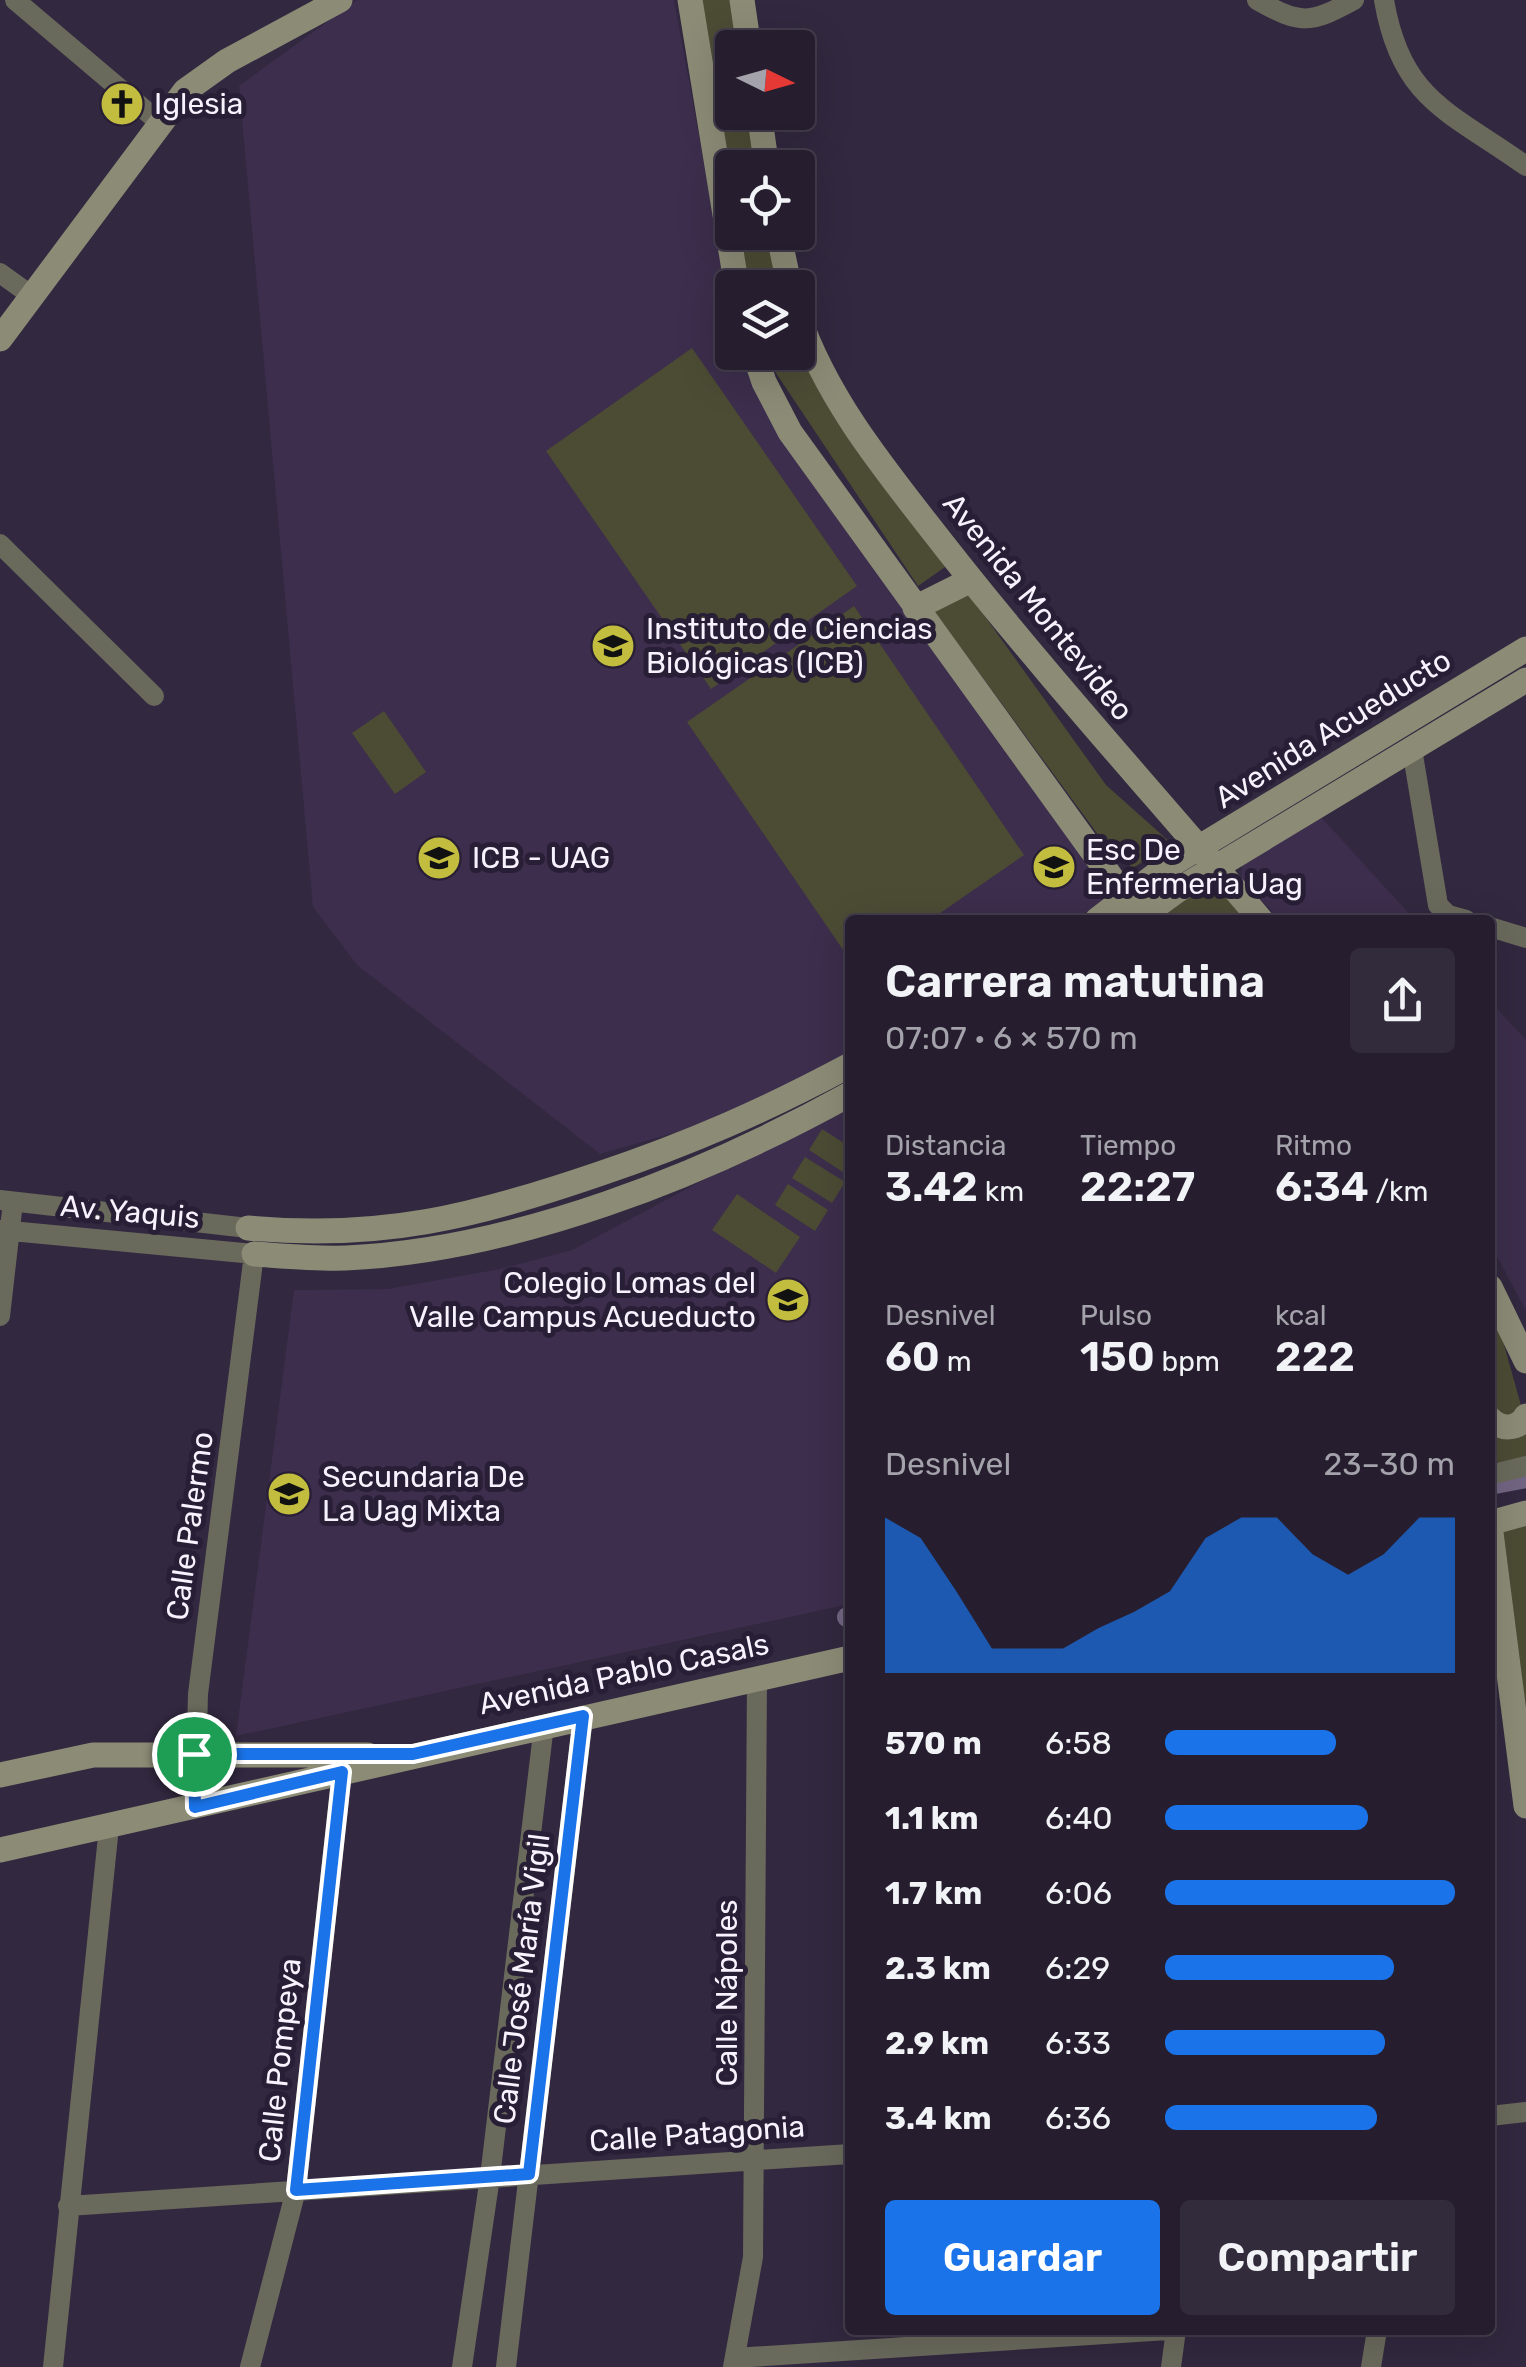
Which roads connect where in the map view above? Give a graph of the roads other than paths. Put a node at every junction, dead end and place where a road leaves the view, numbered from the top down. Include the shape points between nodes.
1 (15, 0) edge
2 (340, 0) edge
3 (690, 0) edge
4 (742, 0) edge
5 (1257, 0) edge
6 (1354, 0) edge
7 (1384, 0) edge
8 (304, 8) edge
9 (746, 30) edge
10 (715, 83) edge
11 (704, 85) junction
12 (159, 122) junction
13 (1526, 166) edge
14 (734, 270) edge
15 (0, 273) edge
16 (32, 296) junction
17 (0, 340) edge
18 (815, 364) edge
19 (760, 370) edge
20 (0, 544) edge
21 (970, 580) junction
22 (915, 608) junction
23 (1526, 648) edge
24 (1526, 680) edge
25 (154, 696) dead end
26 (1412, 749) junction
27 (1356, 769) junction
28 (1208, 858) junction
29 (1136, 914) edge
30 (1257, 915) edge
31 (1448, 915) edge
32 (1495, 929) edge
33 (1526, 938) edge
34 (845, 1068) edge
35 (845, 1096) edge
36 (723, 1144) junction
37 (7, 1201) edge
38 (248, 1228) joint
39 (5, 1231) edge
40 (254, 1254) junction
41 (1495, 1296) edge
42 (0, 1316) edge
43 (1526, 1361) edge
44 (1526, 1416) edge
45 (1495, 1421) edge
46 (1526, 1466) edge
47 (1495, 1473) edge
48 (1526, 1514) edge
49 (1495, 1523) edge
50 (1495, 1563) edge
51 (845, 1659) edge
52 (757, 1678) junction
53 (583, 1716) junction
54 (544, 1725) junction
55 (194, 1754) junction
56 (342, 1764) junction
57 (0, 1775) edge
58 (1526, 1806) edge
59 (195, 1807) junction
60 (110, 1827) junction
61 (0, 1850) edge
62 (1526, 2112) edge
63 (1495, 2115) edge
64 (845, 2154) edge
65 (756, 2160) junction
66 (529, 2174) junction
67 (490, 2177) junction
68 (296, 2190) junction
69 (68, 2206) junction
70 (1126, 2335) edge
71 (1175, 2335) edge
72 (1376, 2335) edge
73 (948, 2356) edge
74 (734, 2363) edge
75 (53, 2367) edge
76 (250, 2367) edge
77 (462, 2367) edge
78 (506, 2367) edge
79 (1171, 2367) edge
80 (1372, 2367) edge

1 - 12 street
2 - 8 street
3 - 11 street
4 - 9 street
5 - 6 street via 1306,20
7 - 13 street via 1400,57 1426,98
8 - 12 street via 202,76
10 - 11 street
11 - 14 street
12 - 16 street
15 - 16 street
16 - 17 street
18 - 21 street, Avenida Montevideo via 878,461
19 - 22 street via 790,432
20 - 25 street
21 - 22 street
21 - 28 street, Avenida Montevideo
22 - 29 street
23 - 27 street, Avenida Acueducto
24 - 26 street, Avenida Acueducto
26 - 27 street, Avenida Acueducto
26 - 31 street via 1438,905
27 - 28 street, Avenida Acueducto
28 - 29 street, Avenida Acueducto
28 - 30 street, Avenida Montevideo
32 - 33 street
34 - 36 street
35 - 36 street
36 - 38 street via 469,1216 352,1232
36 - 40 street via 586,1208 478,1240 344,1258
37 - 38 street, Av. Yaquis
37 - 39 street
39 - 40 street, Av. Yaquis
39 - 42 street
40 - 55 street, Calle Palermo
41 - 43 street
44 - 45 street via 1512,1427
46 - 47 street
48 - 49 street
50 - 58 street
51 - 52 street, Avenida Pablo Casals
52 - 53 street, Avenida Pablo Casals
52 - 65 street, Calle Nápoles
53 - 54 street, Avenida Pablo Casals
53 - 66 street, Calle José María Vigil
54 - 56 street, Avenida Pablo Casals
54 - 67 street, Calle José María Vigil
55 - 56 street, Avenida Pablo Casals
55 - 57 street, Avenida Pablo Casals via 92,1755
55 - 59 street, Calle Palermo
56 - 59 street, Avenida Pablo Casals
56 - 68 street, Calle Pompeya
59 - 60 street, Avenida Pablo Casals
60 - 61 street, Avenida Pablo Casals
60 - 69 street
62 - 63 street
64 - 65 street, Calle Patagonia
65 - 66 street, Calle Patagonia
65 - 74 street, Calle Nápoles via 754,2258
66 - 67 street, Calle Patagonia
66 - 78 street, Calle José María Vigil
67 - 68 street, Calle Patagonia
67 - 77 street, Calle José María Vigil
68 - 69 street, Calle Patagonia
68 - 76 street, Calle Pompeya
69 - 75 street
70 - 73 street
71 - 79 street
72 - 80 street
73 - 74 street

